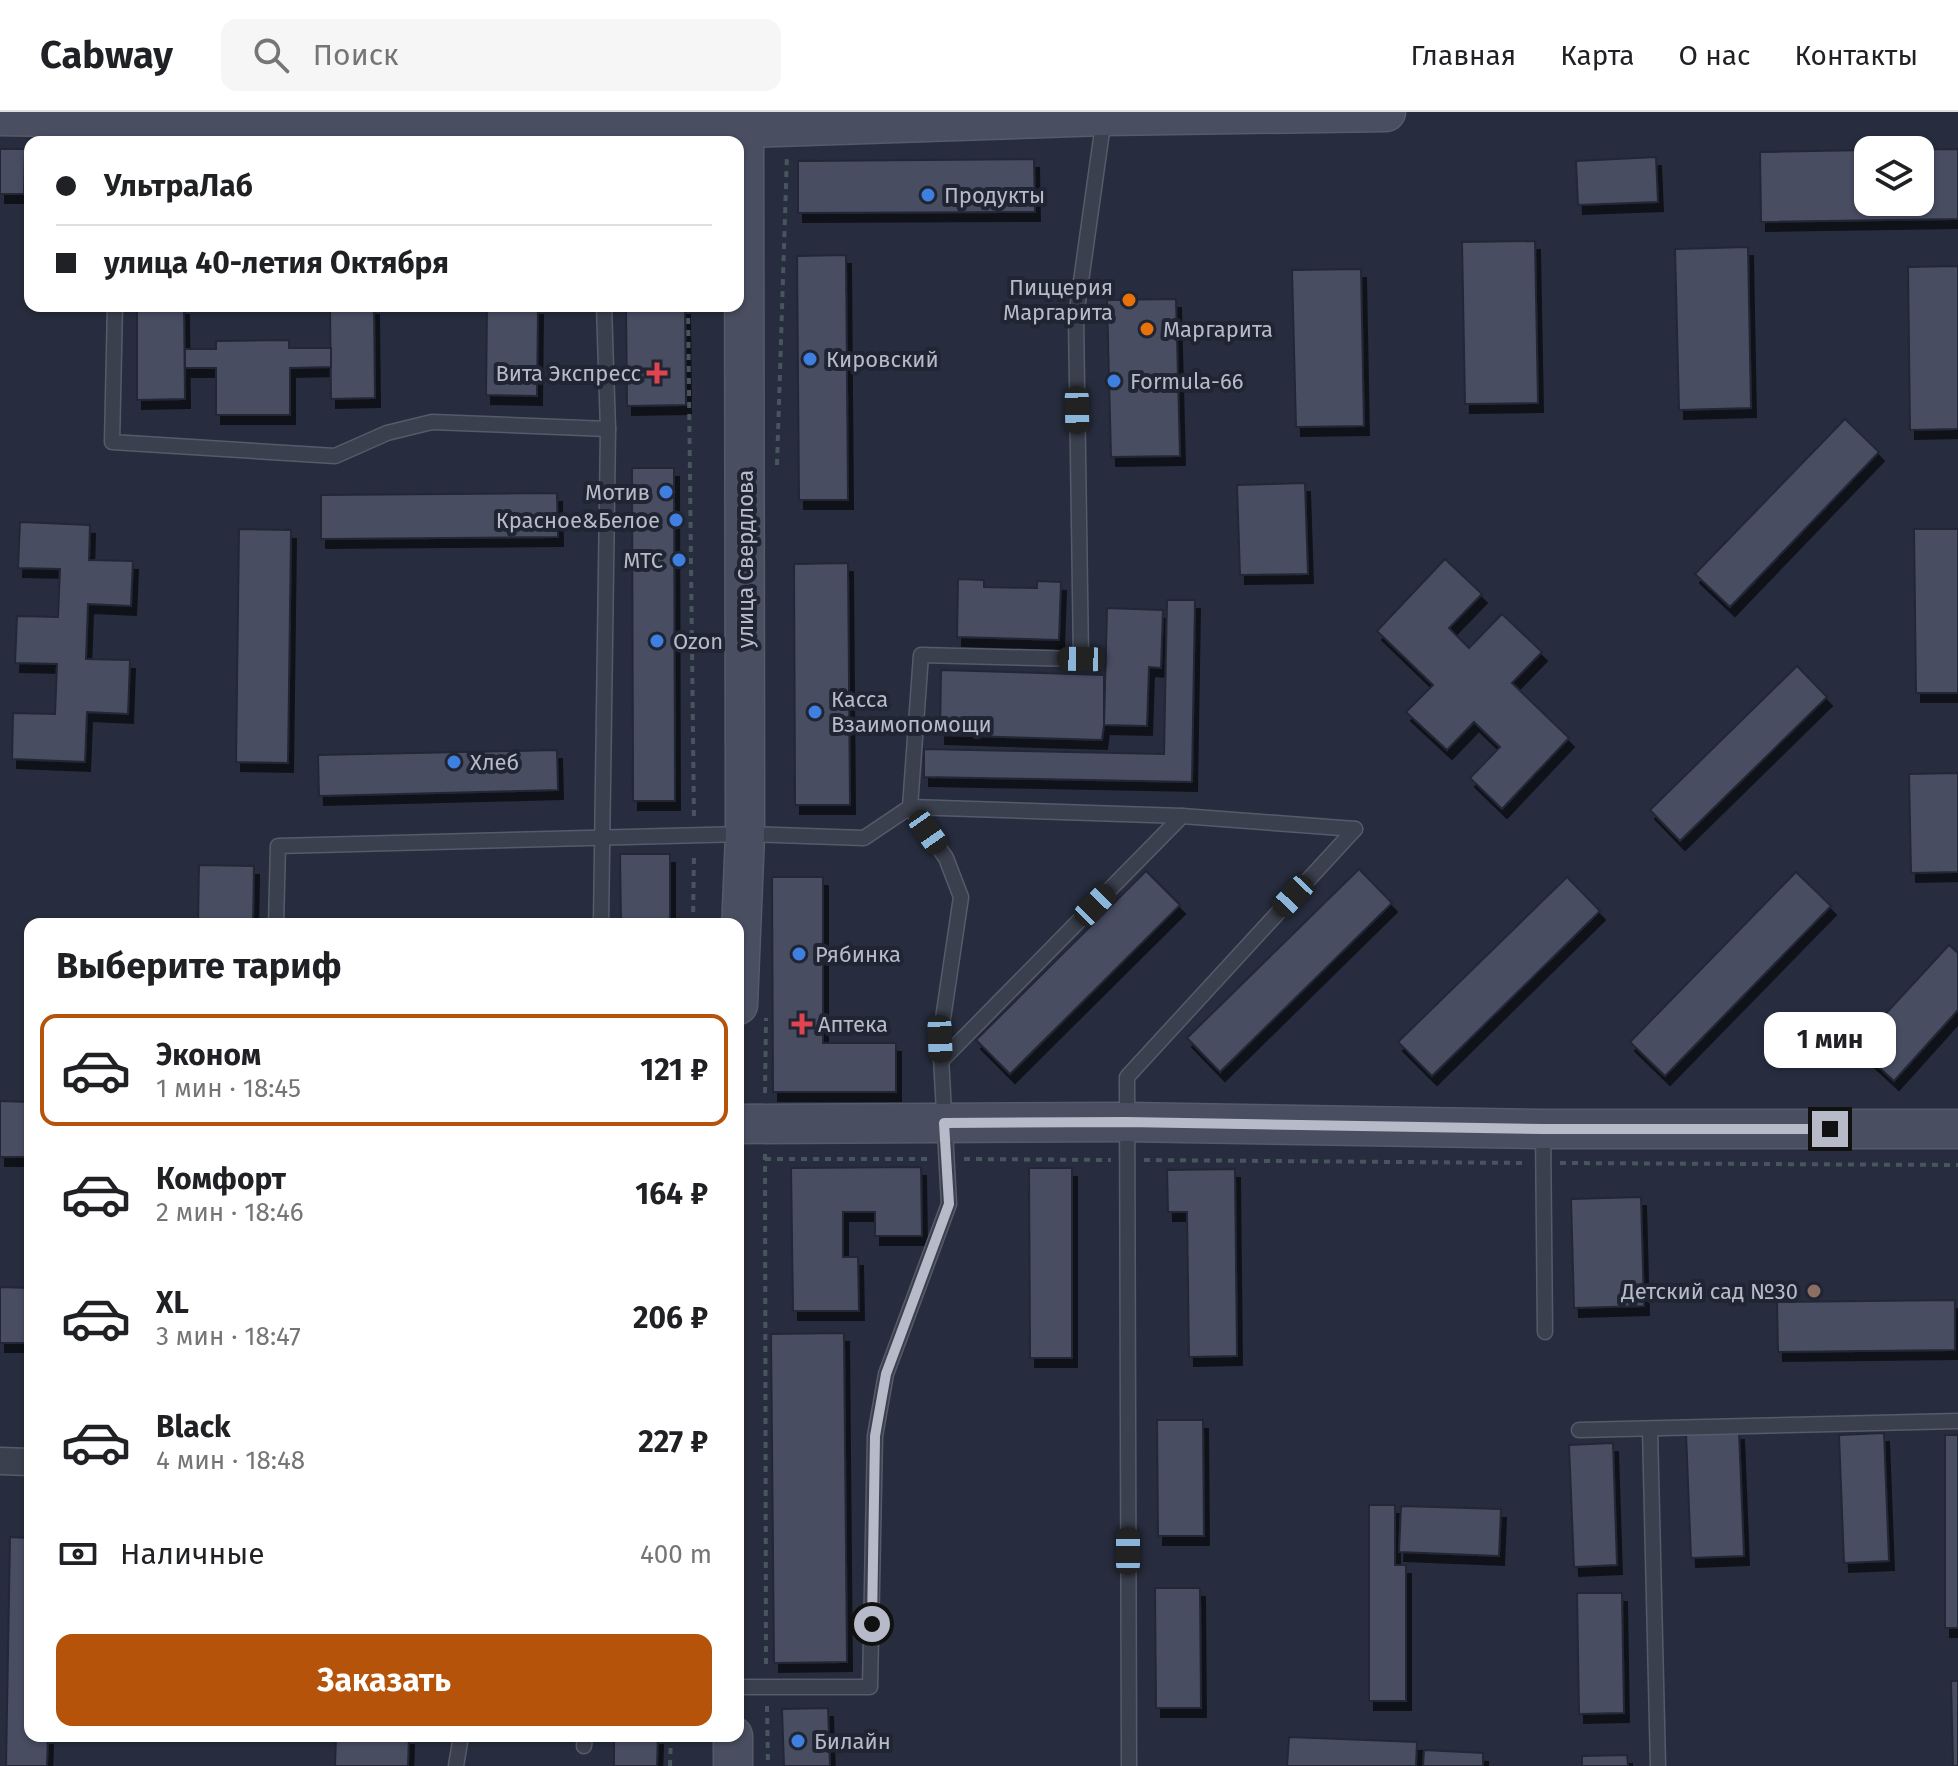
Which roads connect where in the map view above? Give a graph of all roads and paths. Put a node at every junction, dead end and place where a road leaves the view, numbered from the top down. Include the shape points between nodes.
1 (1386, 112) edge
2 (1168, 114) edge
3 (0, 116) edge
4 (1104, 116) junction
5 (744, 120) edge
6 (600, 134) edge
7 (115, 312) edge
8 (604, 312) edge
9 (688, 312) edge
10 (608, 429) junction
11 (910, 807) junction
12 (1182, 816) junction
13 (745, 834) junction
14 (694, 835) junction
15 (603, 838) junction
16 (276, 918) edge
17 (601, 918) edge
18 (693, 918) edge
19 (742, 918) edge
20 (941, 1061) junction
21 (1126, 1122) junction
22 (744, 1124) edge
23 (1958, 1129) edge
24 (945, 1141) junction
25 (1543, 1146) junction
26 (765, 1159) dead end
27 (1119, 1160) dead end
28 (1135, 1160) dead end
29 (1958, 1165) edge
30 (1545, 1332) dead end
31 (1958, 1421) edge
32 (1650, 1429) junction
33 (1579, 1430) dead end
34 (0, 1461) edge
35 (24, 1462) edge
36 (744, 1687) edge
37 (460, 1742) edge
38 (671, 1742) edge
39 (733, 1742) edge
40 (456, 1766) edge
41 (670, 1766) edge
42 (733, 1766) edge
43 (1129, 1766) edge
44 (1658, 1766) edge

1 - 2 street
2 - 4 street
3 - 6 street via 119,124
4 - 5 street
4 - 11 lane via 1076,317 1081,659 921,655
5 - 6 street
5 - 13 street, улица Свердлова
7 - 10 lane via 112,442 335,456 387,433 432,422
8 - 10 lane
9 - 14 path
10 - 15 lane
11 - 12 lane
11 - 13 lane via 864,838
11 - 20 lane via 946,858 961,897
12 - 20 lane
12 - 21 lane via 1355,829 1127,1077
13 - 14 lane
13 - 19 street, улица Свердлова
14 - 15 lane
14 - 18 path
15 - 16 lane via 278,846
15 - 17 lane
20 - 24 lane
21 - 24 street
21 - 25 street
21 - 43 lane
22 - 24 street
23 - 25 street
24 - 26 path
24 - 27 path
24 - 36 lane via 949,1204 886,1374 875,1436 870,1687
25 - 28 path
25 - 29 path
25 - 30 lane
31 - 32 lane
32 - 33 lane
32 - 44 lane
34 - 35 street
37 - 40 lane
38 - 41 path
39 - 42 street

